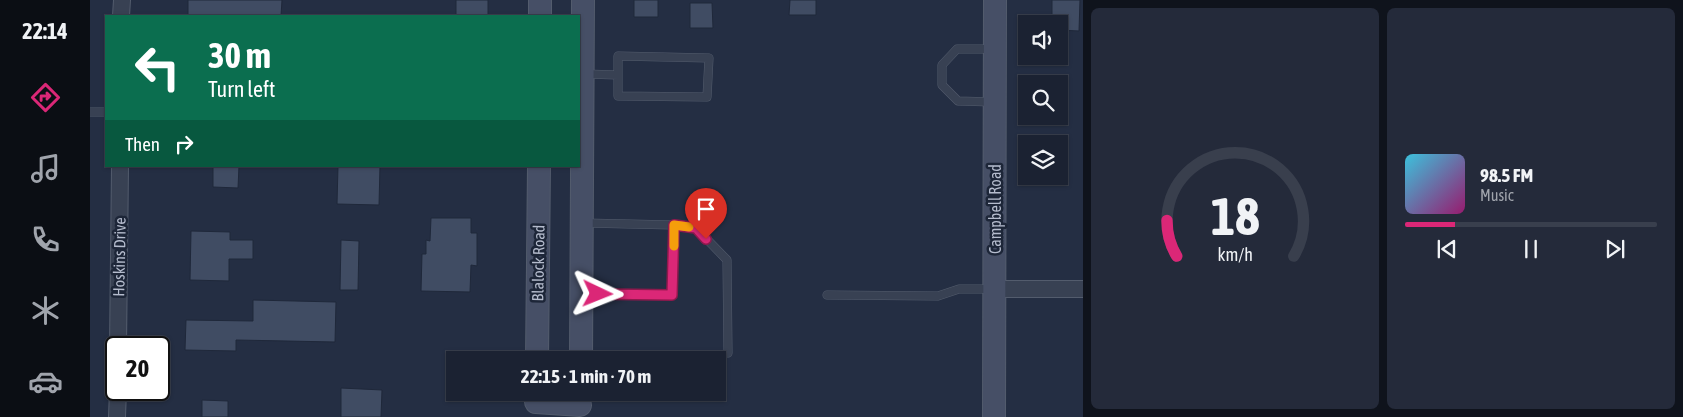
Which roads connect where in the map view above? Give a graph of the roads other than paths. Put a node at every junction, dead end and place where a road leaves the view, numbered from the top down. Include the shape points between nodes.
1 (122, 0) edge
2 (540, 0) edge
3 (583, 0) edge
4 (995, 0) edge
5 (121, 15) edge
6 (540, 15) edge
7 (994, 49) junction
8 (618, 75) junction
9 (581, 78) edge
10 (995, 102) junction
11 (90, 112) edge
12 (105, 112) edge
13 (120, 167) edge
14 (539, 167) edge
15 (582, 223) junction
16 (674, 225) junction
17 (996, 289) junction
18 (1083, 289) edge
19 (581, 294) junction
20 (827, 296) dead end
21 (118, 336) edge
22 (536, 351) edge
23 (581, 351) edge
24 (728, 353) dead end
25 (118, 401) edge
26 (536, 404) edge
27 (580, 405) edge
28 (117, 417) edge
29 (994, 417) edge

1 - 5 street
2 - 6 main road
3 - 9 main road
4 - 7 main road, Campbell Road
7 - 10 main road, Campbell Road
7 - 10 lane via 956,49 942,65 942,85 958,101
8 - 8 lane via 618,96 707,97 709,58 618,56
8 - 9 lane
9 - 15 main road
10 - 17 main road, Campbell Road
11 - 12 lane
13 - 21 street, Hoskins Drive
14 - 22 main road, Blalock Road
15 - 16 lane
15 - 19 main road
16 - 19 lane via 672,295
16 - 24 lane via 696,228 727,260
17 - 18 street
17 - 20 lane via 959,289 938,296
17 - 29 main road, Campbell Road
19 - 23 main road
25 - 28 street
26 - 27 main road

